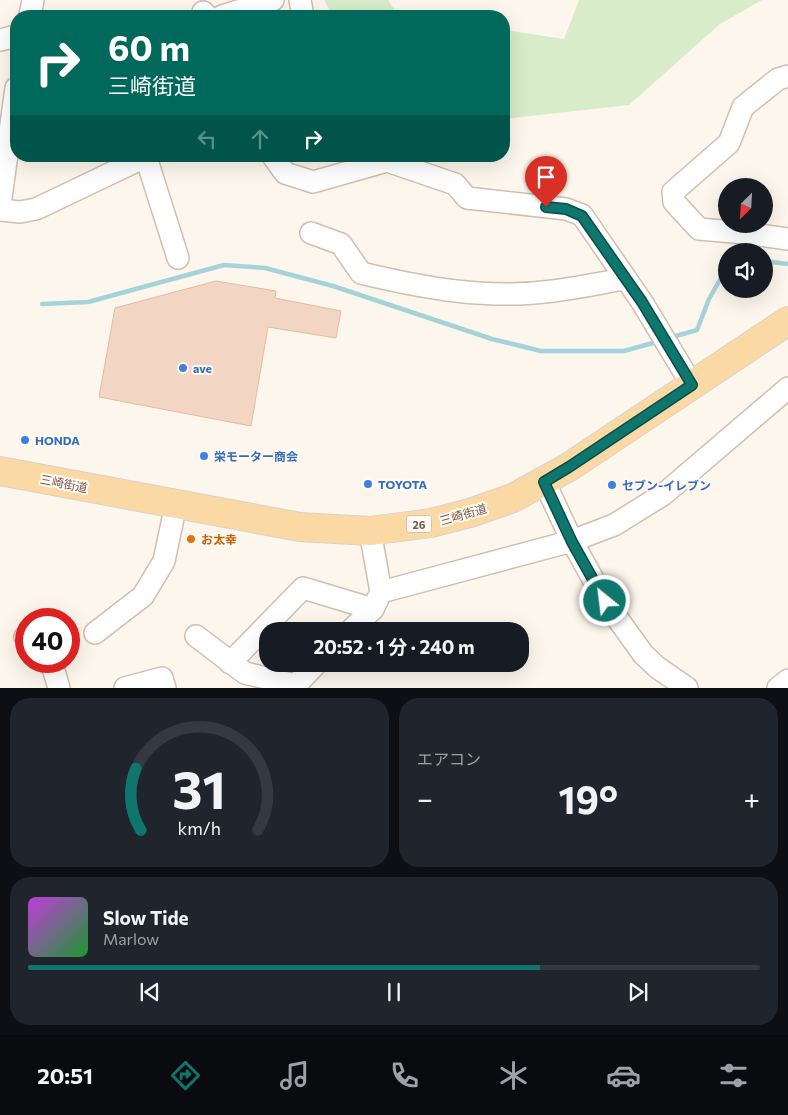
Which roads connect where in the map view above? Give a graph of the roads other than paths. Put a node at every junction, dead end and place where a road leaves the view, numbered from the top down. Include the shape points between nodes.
1 (273, 0) edge
2 (232, 10) edge
3 (788, 76) edge
4 (8, 130) edge
5 (137, 162) edge
6 (149, 162) edge
7 (278, 162) edge
8 (383, 162) edge
9 (390, 162) edge
10 (0, 205) edge
11 (0, 210) edge
12 (311, 233) dead end
13 (788, 239) edge
14 (178, 258) dead end
15 (624, 279) junction
16 (788, 322) edge
17 (692, 385) junction
18 (788, 388) edge
19 (0, 472) edge
20 (544, 482) junction
21 (176, 504) junction
22 (370, 531) junction
23 (572, 542) junction
24 (377, 601) junction
25 (358, 622) edge
26 (95, 634) dead end
27 (196, 636) dead end
28 (230, 662) junction
29 (308, 672) edge
30 (55, 673) edge
31 (788, 680) edge
32 (294, 686) edge
33 (59, 688) edge
34 (125, 688) edge
35 (165, 688) edge
36 (687, 688) edge
37 (778, 688) edge

1 - 2 street
3 - 13 street via 778,79 743,107 729,143 673,192 674,202 699,230
4 - 10 street
5 - 11 street via 36,210
6 - 14 street
7 - 8 street via 285,173 313,182
9 - 15 street via 455,184 468,198 566,209 582,216
12 - 15 street via 340,244 361,273 417,287 505,294 552,291
15 - 17 street via 642,302
16 - 17 main road, 三崎街道 / 26
17 - 20 main road, 三崎街道 / 26
18 - 23 street via 664,494 614,525
19 - 21 main road, 三崎街道 / 26
20 - 22 main road, 三崎街道 / 26 via 513,498 470,513
20 - 23 street
21 - 22 main road, 三崎街道 / 26 via 300,527
21 - 26 street via 164,561 143,596
22 - 24 street
23 - 24 street
23 - 36 street via 605,601 643,654
24 - 25 street
24 - 28 street via 303,588
27 - 28 street
28 - 32 street via 245,673
29 - 32 street
30 - 33 street
31 - 37 street
34 - 35 street via 162,678

